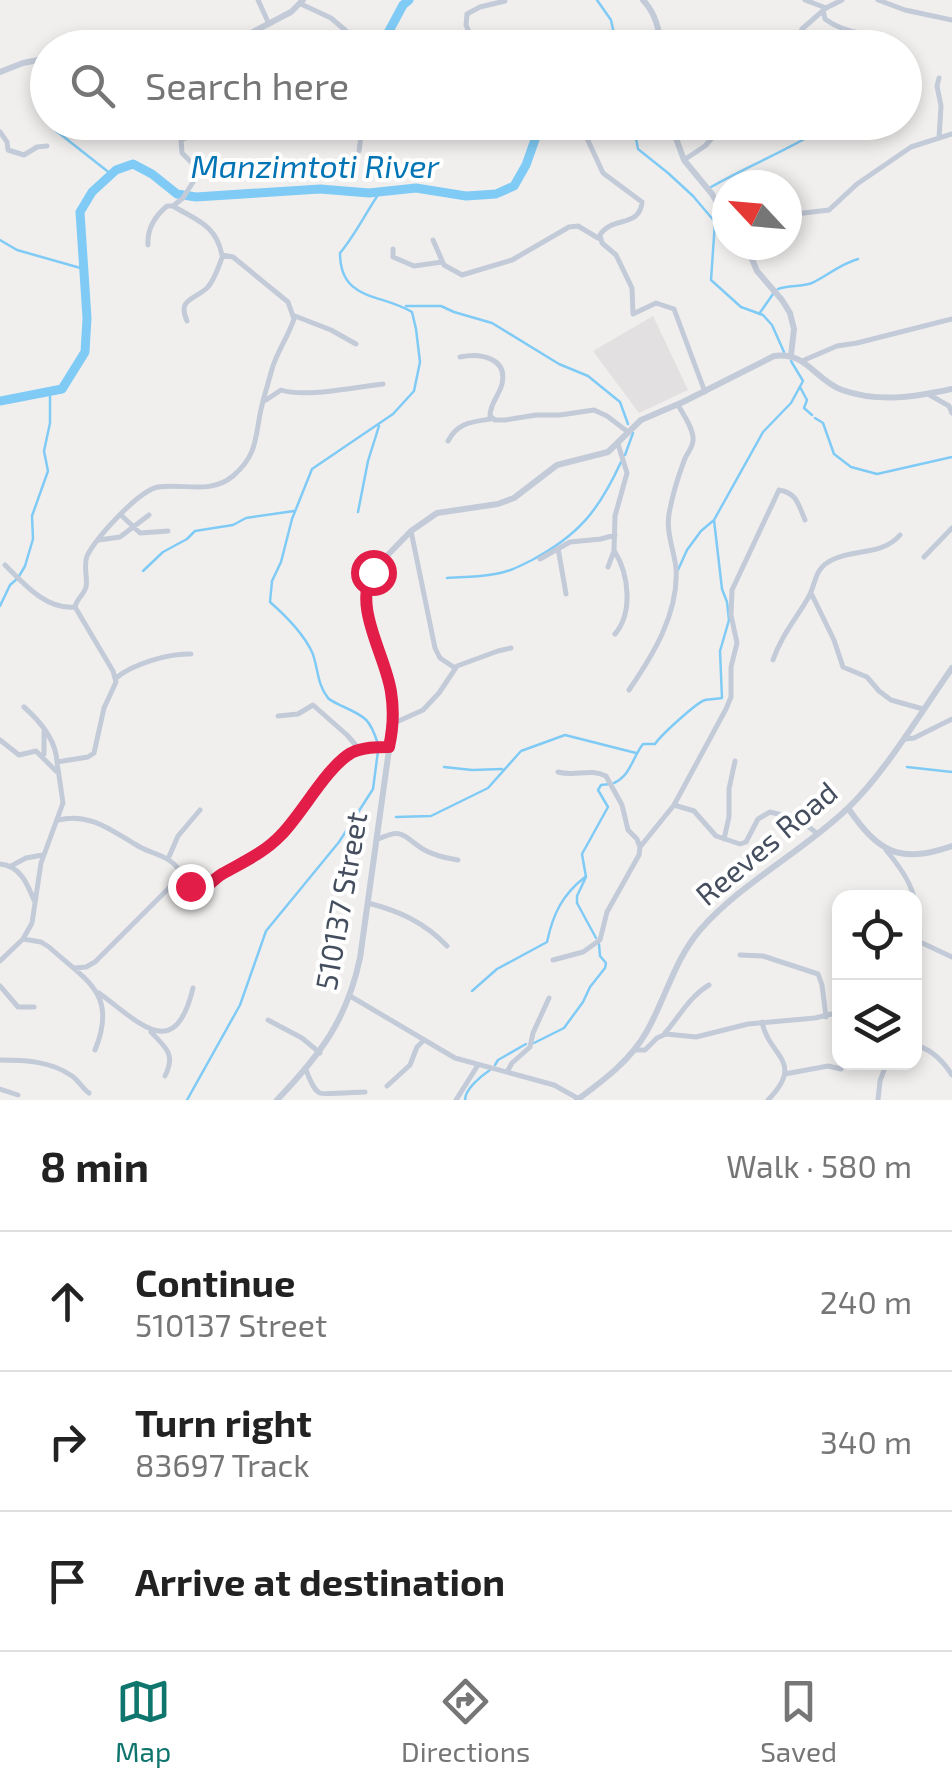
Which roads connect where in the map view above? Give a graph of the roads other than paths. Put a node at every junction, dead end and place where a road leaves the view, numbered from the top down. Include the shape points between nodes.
1 (258, 0) edge
2 (644, 0) edge
3 (805, 0) edge
4 (842, 0) edge
5 (878, 0) edge
6 (506, 1) edge
7 (302, 2) edge
8 (825, 9) junction
9 (952, 20) edge
10 (269, 24) junction
11 (257, 30) edge
12 (346, 30) edge
13 (468, 30) edge
14 (659, 30) edge
15 (802, 30) edge
16 (847, 30) edge
17 (30, 62) edge
18 (0, 72) edge
19 (939, 78) dead end
20 (0, 132) edge
21 (952, 134) edge
22 (939, 138) junction
23 (181, 140) edge
24 (361, 140) edge
25 (588, 140) edge
26 (677, 140) edge
27 (710, 140) edge
28 (47, 146) dead end
29 (359, 151) dead end
30 (684, 160) junction
31 (712, 194) edge
32 (173, 206) junction
33 (802, 213) edge
34 (433, 240) dead end
35 (600, 240) junction
36 (148, 244) dead end
37 (392, 249) dead end
38 (223, 255) junction
39 (752, 260) edge
40 (442, 262) junction
41 (293, 315) junction
42 (952, 319) edge
43 (187, 321) dead end
44 (356, 344) dead end
45 (790, 355) junction
46 (460, 357) dead end
47 (802, 361) junction
48 (383, 384) dead end
49 (952, 389) edge
50 (705, 392) junction
51 (928, 394) junction
52 (263, 402) junction
53 (678, 404) junction
54 (952, 413) edge
55 (493, 419) junction
56 (628, 432) junction
57 (448, 442) dead end
58 (618, 444) junction
59 (121, 515) junction
60 (150, 515) dead end
61 (805, 520) dead end
62 (952, 528) edge
63 (133, 529) junction
64 (168, 531) dead end
65 (412, 531) junction
66 (615, 535) junction
67 (900, 535) dead end
68 (99, 540) junction
69 (558, 548) junction
70 (614, 551) junction
71 (924, 557) dead end
72 (540, 559) dead end
73 (5, 565) dead end
74 (608, 567) dead end
75 (566, 594) dead end
76 (813, 595) junction
77 (76, 607) junction
78 (615, 634) dead end
79 (511, 648) dead end
80 (191, 654) dead end
81 (773, 660) dead end
82 (455, 668) junction
83 (952, 668) edge
84 (116, 678) junction
85 (629, 690) dead end
86 (24, 708) dead end
87 (923, 709) junction
88 (278, 716) dead end
89 (952, 719) edge
90 (392, 724) junction
91 (44, 731) junction
92 (902, 739) junction
93 (0, 740) edge
94 (389, 747) junction
95 (360, 750) junction
96 (44, 757) junction
97 (736, 761) dead end
98 (57, 762) junction
99 (558, 772) dead end
100 (58, 773) junction
101 (674, 806) junction
102 (848, 808) junction
103 (200, 810) dead end
104 (58, 820) junction
105 (818, 834) junction
106 (378, 839) junction
107 (724, 839) junction
108 (952, 846) edge
109 (640, 847) junction
110 (886, 850) junction
111 (44, 855) junction
112 (168, 860) junction
113 (458, 860) dead end
114 (0, 864) edge
115 (11, 866) junction
116 (182, 874) junction
117 (913, 890) edge
118 (36, 902) junction
119 (368, 904) junction
120 (23, 939) junction
121 (922, 943) edge
122 (446, 946) dead end
123 (740, 955) dead end
124 (952, 957) edge
125 (0, 960) edge
126 (552, 960) dead end
127 (74, 968) junction
128 (709, 984) dead end
129 (0, 986) edge
130 (194, 988) dead end
131 (97, 991) junction
132 (350, 996) junction
133 (549, 998) dead end
134 (34, 1007) dead end
135 (832, 1015) edge
136 (826, 1017) junction
137 (268, 1020) dead end
138 (762, 1022) junction
139 (149, 1029) junction
140 (663, 1035) junction
141 (424, 1040) junction
142 (922, 1047) edge
143 (95, 1050) dead end
144 (634, 1050) junction
145 (320, 1053) junction
146 (0, 1060) edge
147 (478, 1066) junction
148 (832, 1067) edge
149 (306, 1070) junction
150 (884, 1070) edge
151 (507, 1072) junction
152 (784, 1074) junction
153 (952, 1075) edge
154 (165, 1076) dead end
155 (388, 1086) dead end
156 (595, 1086) junction
157 (0, 1088) edge
158 (365, 1092) dead end
159 (89, 1093) dead end
160 (18, 1096) dead end
161 (596, 1097) dead end
162 (278, 1100) edge
163 (456, 1100) edge
164 (578, 1100) edge
165 (768, 1100) edge
166 (878, 1100) edge

1 - 10 street
2 - 14 street
3 - 8 street
4 - 8 street
5 - 9 street
6 - 13 street via 467,14
7 - 10 street
7 - 12 street
8 - 15 street
8 - 16 street via 825,19
10 - 11 street
17 - 18 street
19 - 22 street
20 - 28 street via 12,152
21 - 22 street
22 - 33 street via 910,147 829,210
23 - 32 street via 196,175
24 - 29 street
25 - 35 street via 603,173 643,205 638,215 604,228
26 - 30 street
27 - 30 street
30 - 31 street
32 - 36 street via 154,219
32 - 38 street via 214,232
34 - 40 street
35 - 40 street via 574,226 475,273 462,275
35 - 50 street via 632,288 634,314 656,303 674,309
37 - 40 street via 393,257 410,265
38 - 41 street via 288,302
38 - 43 street via 210,286 184,307
39 - 45 street via 790,313
41 - 44 street
41 - 52 street
42 - 47 street
45 - 47 street
45 - 50 street via 763,360
46 - 55 street via 483,355 497,363 503,381 489,410
47 - 51 street via 848,392 885,398
48 - 52 street via 282,390
49 - 51 street
50 - 53 street
51 - 54 street
52 - 59 street via 257,440 224,482 155,488
53 - 56 street
53 - 85 street via 694,440 669,516 673,597 653,656
55 - 56 street via 592,410
55 - 57 street via 460,426
56 - 58 street
58 - 65 street, 510137 Street via 604,454 560,463 508,500 437,512
58 - 66 street via 627,472
59 - 63 street
59 - 68 street
60 - 63 street
61 - 101 street via 794,496 779,490 732,590 737,643 730,702
62 - 71 street
63 - 64 street
63 - 68 street
65 - 82 street via 435,648
65 - 90 street, 510137 Street via 377,566 366,590 391,691
66 - 69 street
66 - 70 street
67 - 76 street via 888,546 827,563
68 - 77 street via 87,558 86,586
69 - 72 street
69 - 75 street
70 - 74 street
70 - 78 street via 624,572 626,603
73 - 77 street via 49,603
76 - 81 street
76 - 87 street via 843,667 890,700
77 - 84 street
79 - 82 street
80 - 84 street via 143,663
82 - 90 street via 422,710
83 - 87 street, Reeves Road
84 - 98 street via 94,753
86 - 91 street
87 - 92 street, Reeves Road
88 - 95 street via 313,705
89 - 92 street
90 - 94 street, 510137 Street
91 - 96 street
91 - 98 street
92 - 102 street, Reeves Road
93 - 96 street via 20,755 34,750
94 - 95 street
94 - 106 street, 510137 Street
95 - 116 street via 343,760 264,850 202,890
96 - 100 street
97 - 107 street
98 - 100 street
99 - 109 street via 606,776
100 - 104 street
101 - 107 street via 694,811
101 - 109 street
102 - 105 street, Reeves Road
102 - 110 street
103 - 112 street
104 - 111 street
104 - 112 street via 98,822
105 - 107 street via 798,819 770,812 745,843
105 - 144 street, Reeves Road via 697,934
106 - 113 street via 402,834
106 - 119 street, 510137 Street
108 - 110 street via 919,856
109 - 126 street via 600,940
110 - 117 street
111 - 115 street
111 - 118 street
112 - 116 street
114 - 115 street
115 - 118 street
116 - 127 street via 94,962
118 - 120 street
119 - 122 street via 408,916
119 - 132 street, 510137 Street
120 - 125 street
120 - 127 street via 40,942
121 - 124 street
123 - 136 street via 818,974
127 - 131 street
128 - 140 street
129 - 134 street via 18,1007
130 - 139 street via 174,1028
131 - 139 street
131 - 143 street via 105,1020
132 - 141 street
132 - 145 street, 510137 Street
133 - 151 street via 529,1049
135 - 136 street
136 - 138 street
137 - 145 street
138 - 140 street via 696,1037
138 - 152 street
139 - 154 street via 170,1057
140 - 144 street via 645,1050
141 - 147 street
141 - 155 street
142 - 153 street
144 - 156 street, Reeves Road
145 - 149 street, 510137 Street
146 - 159 street via 58,1068
147 - 151 street
147 - 163 street
148 - 152 street
149 - 158 street via 323,1094
149 - 162 street, 510137 Street
150 - 166 street
151 - 164 street via 554,1085
152 - 165 street
156 - 161 street
156 - 164 street, Reeves Road
157 - 160 street

